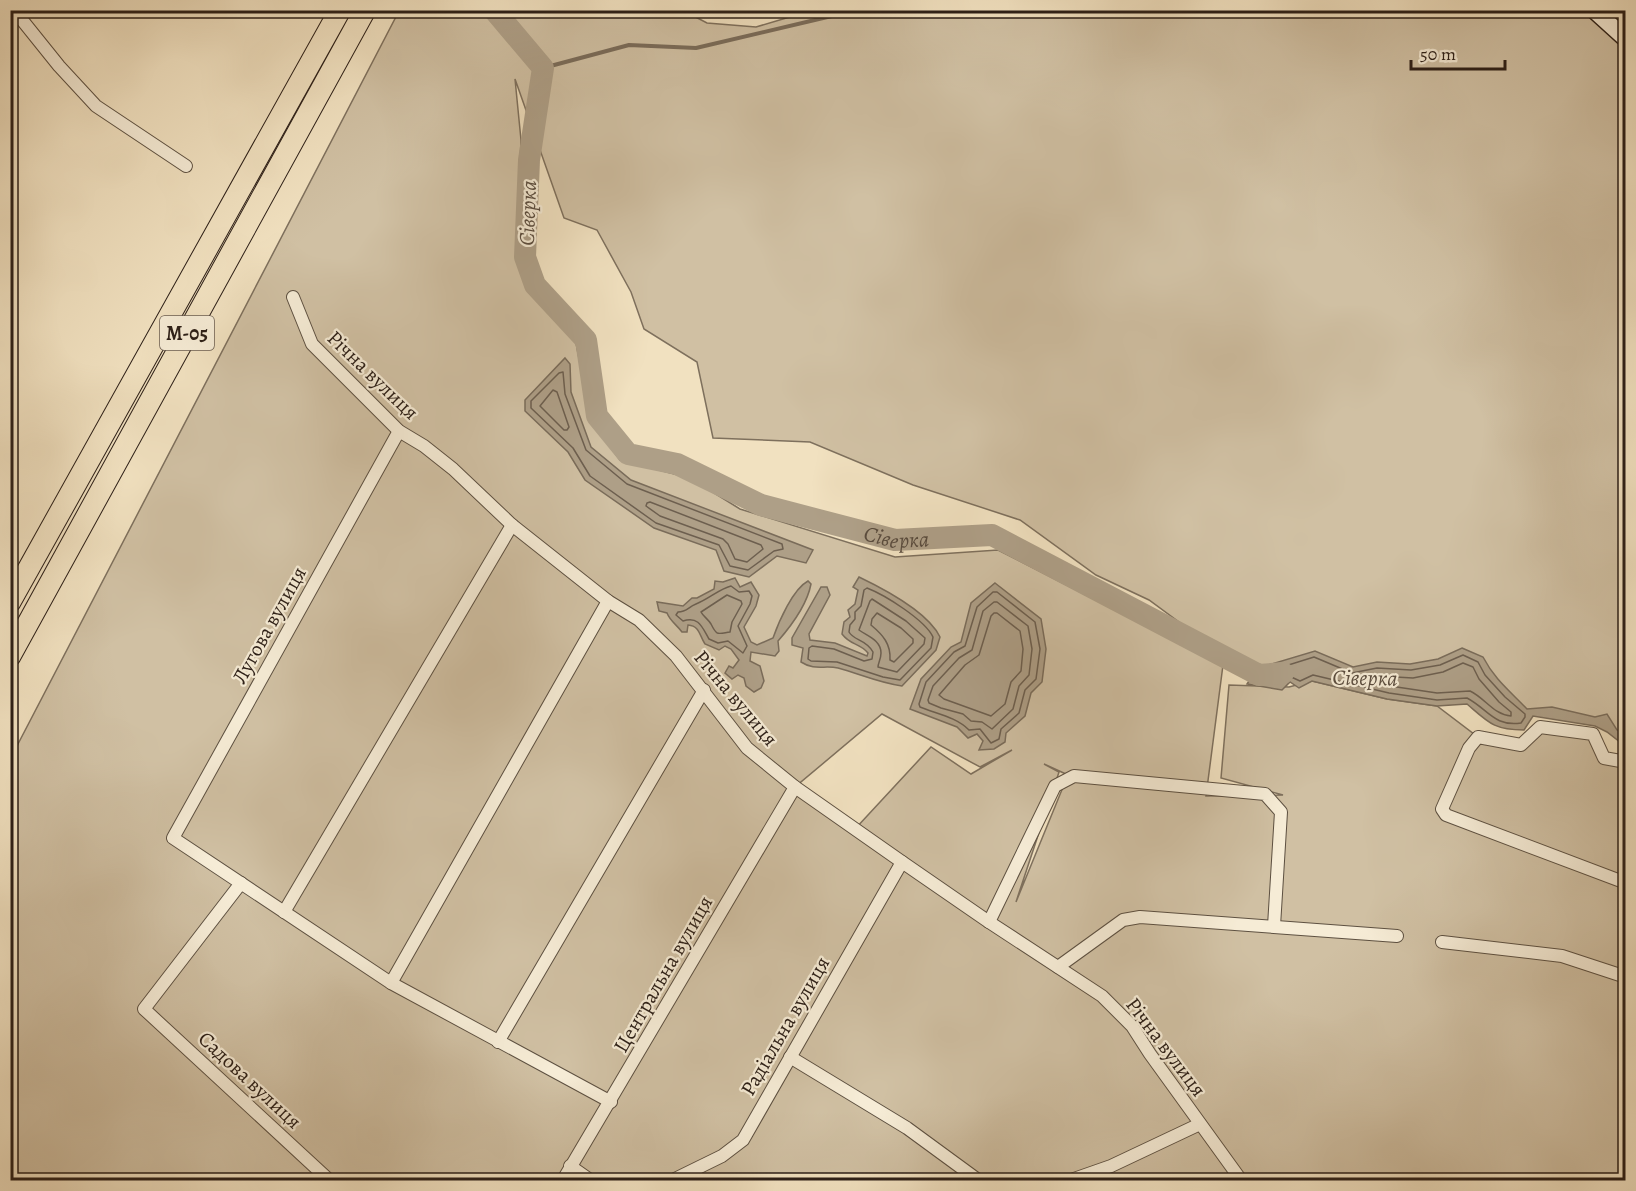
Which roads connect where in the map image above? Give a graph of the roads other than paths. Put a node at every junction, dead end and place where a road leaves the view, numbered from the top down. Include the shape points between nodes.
1 (14, 10) edge
2 (340, 10) edge
3 (365, 10) edge
4 (1594, 10) edge
5 (1626, 39) edge
6 (186, 166) dead end
7 (293, 297) dead end
8 (399, 431) junction
9 (512, 525) junction
10 (608, 601) junction
11 (10, 602) edge
12 (10, 656) edge
13 (704, 690) junction
14 (1626, 762) edge
15 (795, 787) junction
16 (902, 862) junction
17 (241, 883) junction
18 (1626, 883) edge
19 (284, 912) junction
20 (989, 922) junction
21 (1274, 926) junction
22 (1397, 936) dead end
23 (1442, 942) dead end
24 (1058, 967) junction
25 (1626, 977) edge
26 (391, 982) junction
27 (498, 1042) junction
28 (790, 1057) junction
29 (611, 1102) junction
30 (1200, 1124) junction
31 (570, 1166) junction
32 (1237, 1179) edge
33 (330, 1180) edge
34 (563, 1180) edge
35 (590, 1180) edge
36 (673, 1180) edge
37 (978, 1180) edge
38 (1071, 1180) edge

1 - 6 street via 96,106
2 - 11 highway, М-05
3 - 12 highway, М-05
4 - 5 street
7 - 8 street, Річна вулиця via 312,344
8 - 9 street, Річна вулиця via 453,469
8 - 17 street, Лугова вулиця via 173,838
9 - 10 street, Річна вулиця
9 - 19 street
10 - 13 street, Річна вулиця via 639,620
10 - 26 street
13 - 15 street, Річна вулиця via 747,748
13 - 27 street
14 - 18 street via 1604,758 1593,734 1540,727 1521,745 1478,737 1469,748 1442,809 1446,815
15 - 16 street, Річна вулиця
15 - 29 street, Центральна вулиця
16 - 20 street, Річна вулиця
16 - 28 street, Радіальна вулиця
17 - 19 street
17 - 33 street, Садова вулиця via 144,1008
19 - 26 street
20 - 21 street via 1055,786 1074,776 1265,794 1281,812
20 - 24 street, Річна вулиця
21 - 22 street
21 - 24 street via 1140,917 1123,920
23 - 25 street via 1562,956
24 - 30 street, Річна вулиця via 1102,996 1132,1026
26 - 27 street
27 - 29 street
28 - 36 street, Радіальна вулиця via 743,1140 722,1156
28 - 37 street via 907,1128
29 - 31 street, Центральна вулиця
30 - 32 street, Річна вулиця
30 - 38 street via 1111,1166
31 - 34 street, Центральна вулиця
31 - 35 street

